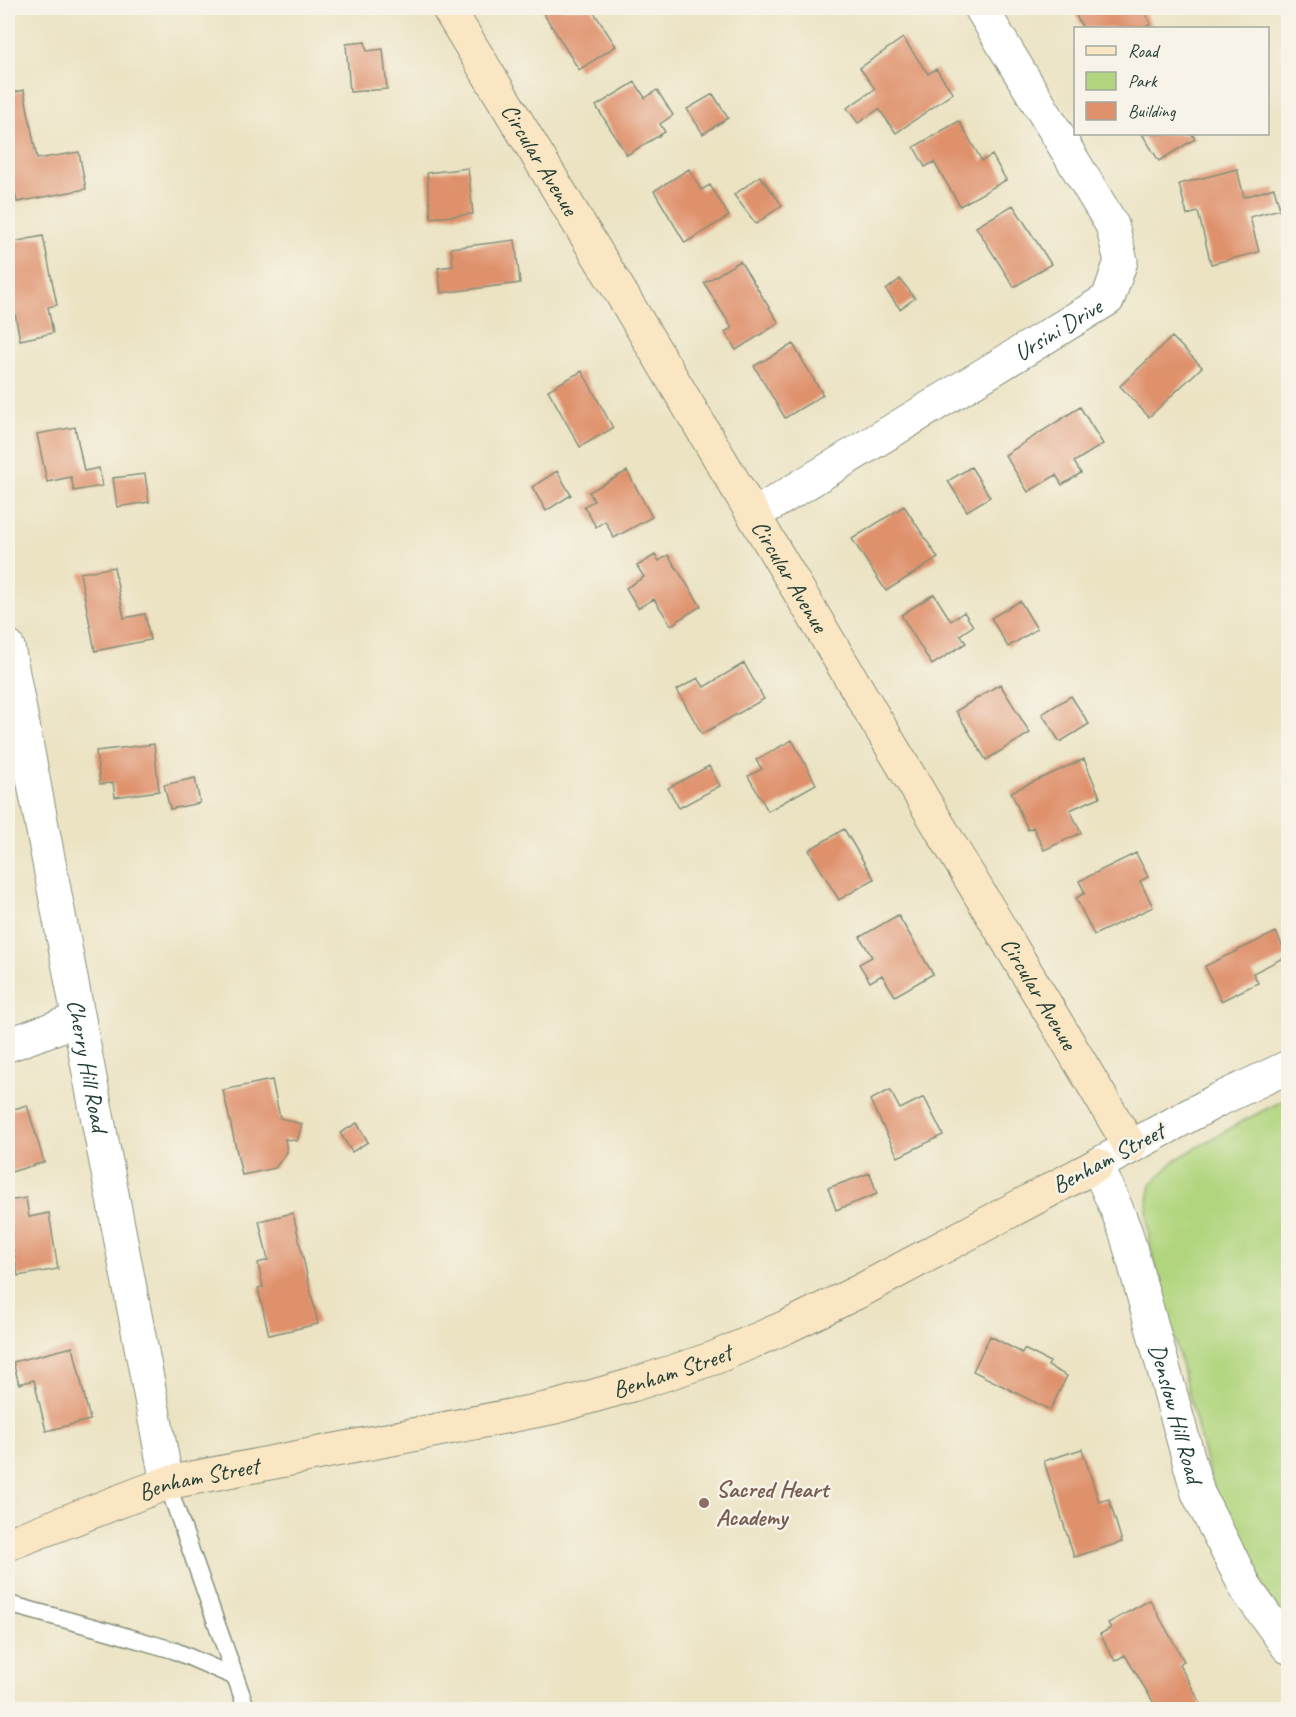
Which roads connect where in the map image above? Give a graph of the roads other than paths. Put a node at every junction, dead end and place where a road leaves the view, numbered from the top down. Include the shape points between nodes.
1 (448, 8) edge
2 (981, 8) edge
3 (754, 515) junction
4 (8, 647) edge
5 (15, 726) edge
6 (79, 1019) junction
7 (8, 1045) edge
8 (1288, 1067) edge
9 (1130, 1146) junction
10 (1096, 1165) junction
11 (167, 1483) junction
12 (8, 1544) edge
13 (8, 1604) edge
14 (1288, 1647) edge
15 (235, 1677) junction
16 (247, 1710) edge

1 - 3 main road, Circular Avenue
2 - 3 street, Ursini Drive via 1112,225 1121,261 1108,299
3 - 9 main road, Circular Avenue
4 - 5 street, Cherry Hill Road
5 - 6 street, Cherry Hill Road
6 - 7 street
6 - 11 street, Cherry Hill Road
8 - 9 street, Benham Street
9 - 10 street, Benham Street
10 - 11 main road, Benham Street via 862,1290 714,1358 555,1407
10 - 14 street, Denslow Hill Road via 1126,1233 1198,1493 1247,1590
11 - 12 main road, Benham Street
11 - 15 lane
13 - 15 lane via 173,1650
15 - 16 lane

